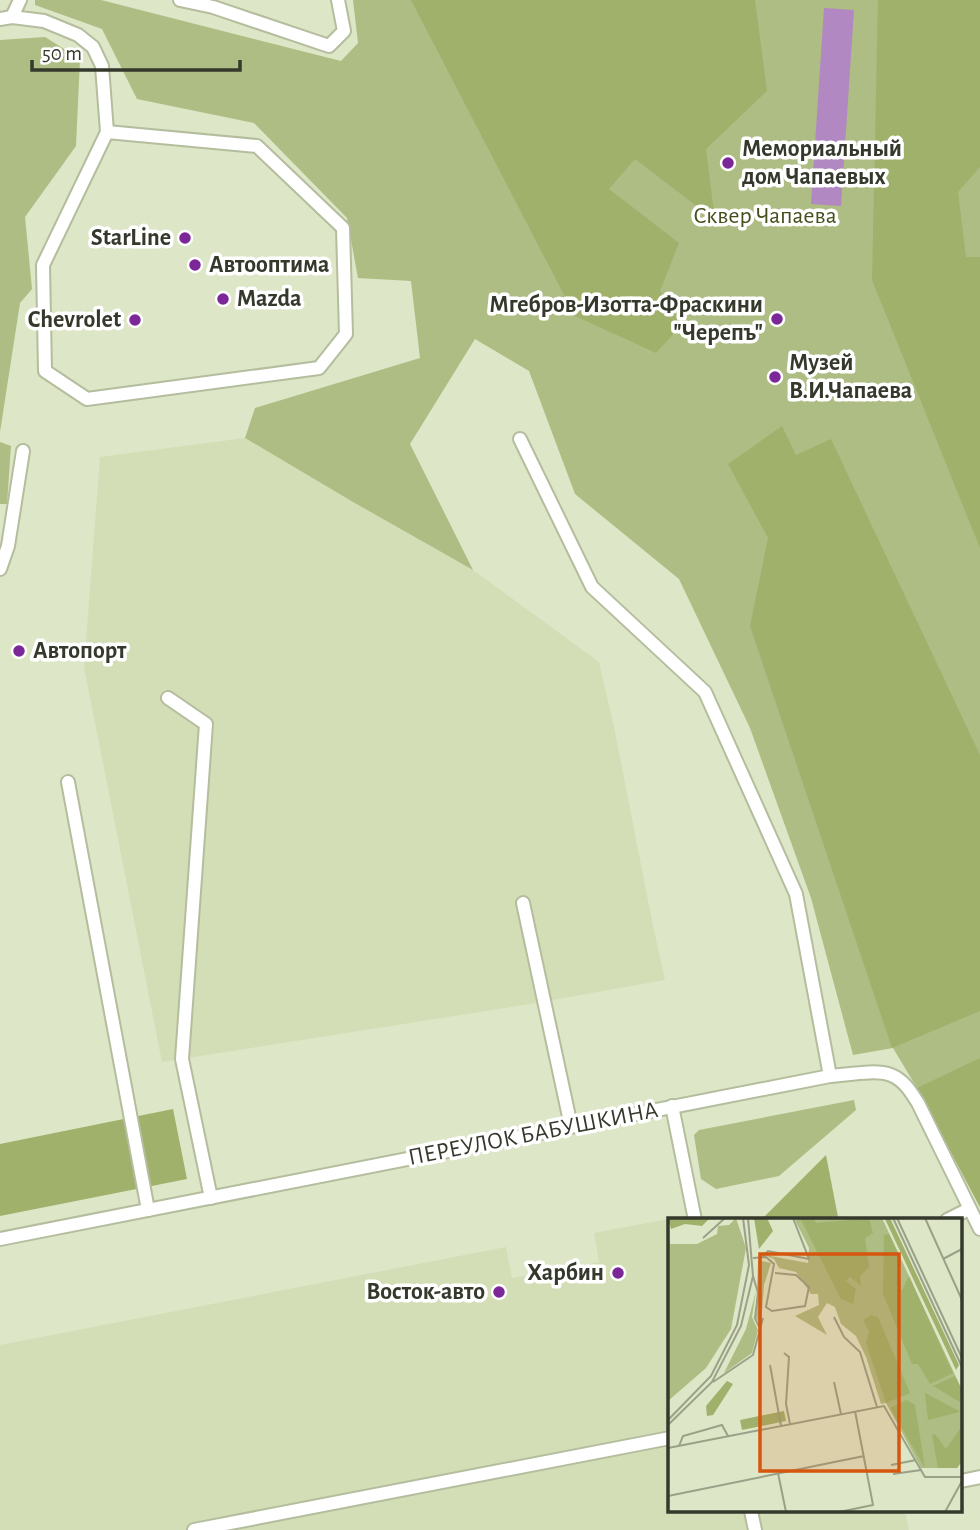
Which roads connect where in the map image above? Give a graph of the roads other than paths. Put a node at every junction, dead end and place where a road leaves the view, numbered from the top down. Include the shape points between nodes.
1 (20, 0) edge
2 (180, 0) edge
3 (338, 0) edge
4 (6, 18) edge
5 (107, 132) junction
6 (520, 439) dead end
7 (23, 451) dead end
8 (0, 529) edge
9 (8, 546) junction
10 (0, 569) edge
11 (167, 698) dead end
12 (68, 782) dead end
13 (523, 903) dead end
14 (830, 1076) junction
15 (673, 1106) junction
16 (571, 1126) junction
17 (211, 1198) junction
18 (969, 1209) junction
19 (148, 1210) junction
20 (695, 1218) edge
21 (951, 1218) edge
22 (980, 1229) edge
23 (0, 1239) edge
24 (668, 1438) edge
25 (980, 1477) edge
26 (962, 1481) edge
27 (751, 1512) edge
28 (194, 1530) edge
29 (755, 1530) edge

1 - 4 lane
2 - 3 lane via 329,46 344,31
4 - 5 lane via 44,21 78,34 93,47 102,66
5 - 5 lane via 43,265 46,370 87,399 319,368 346,334 343,228 257,146
6 - 14 lane via 592,587 705,692 796,894
7 - 9 lane
8 - 9 lane
9 - 10 lane
11 - 17 lane via 206,724 182,1059
12 - 19 lane
13 - 16 lane
14 - 15 lane, ПЕРЕУЛОК БАБУШКИНА
14 - 18 lane, ПЕРЕУЛОК БАБУШКИНА via 891,1075 908,1086
15 - 16 lane, ПЕРЕУЛОК БАБУШКИНА
15 - 20 lane
16 - 17 lane, ПЕРЕУЛОК БАБУШКИНА
17 - 19 lane, ПЕРЕУЛОК БАБУШКИНА
18 - 21 lane
18 - 22 lane, ПЕРЕУЛОК БАБУШКИНА
19 - 23 lane, ПЕРЕУЛОК БАБУШКИНА
24 - 28 lane
25 - 26 lane
27 - 29 lane

